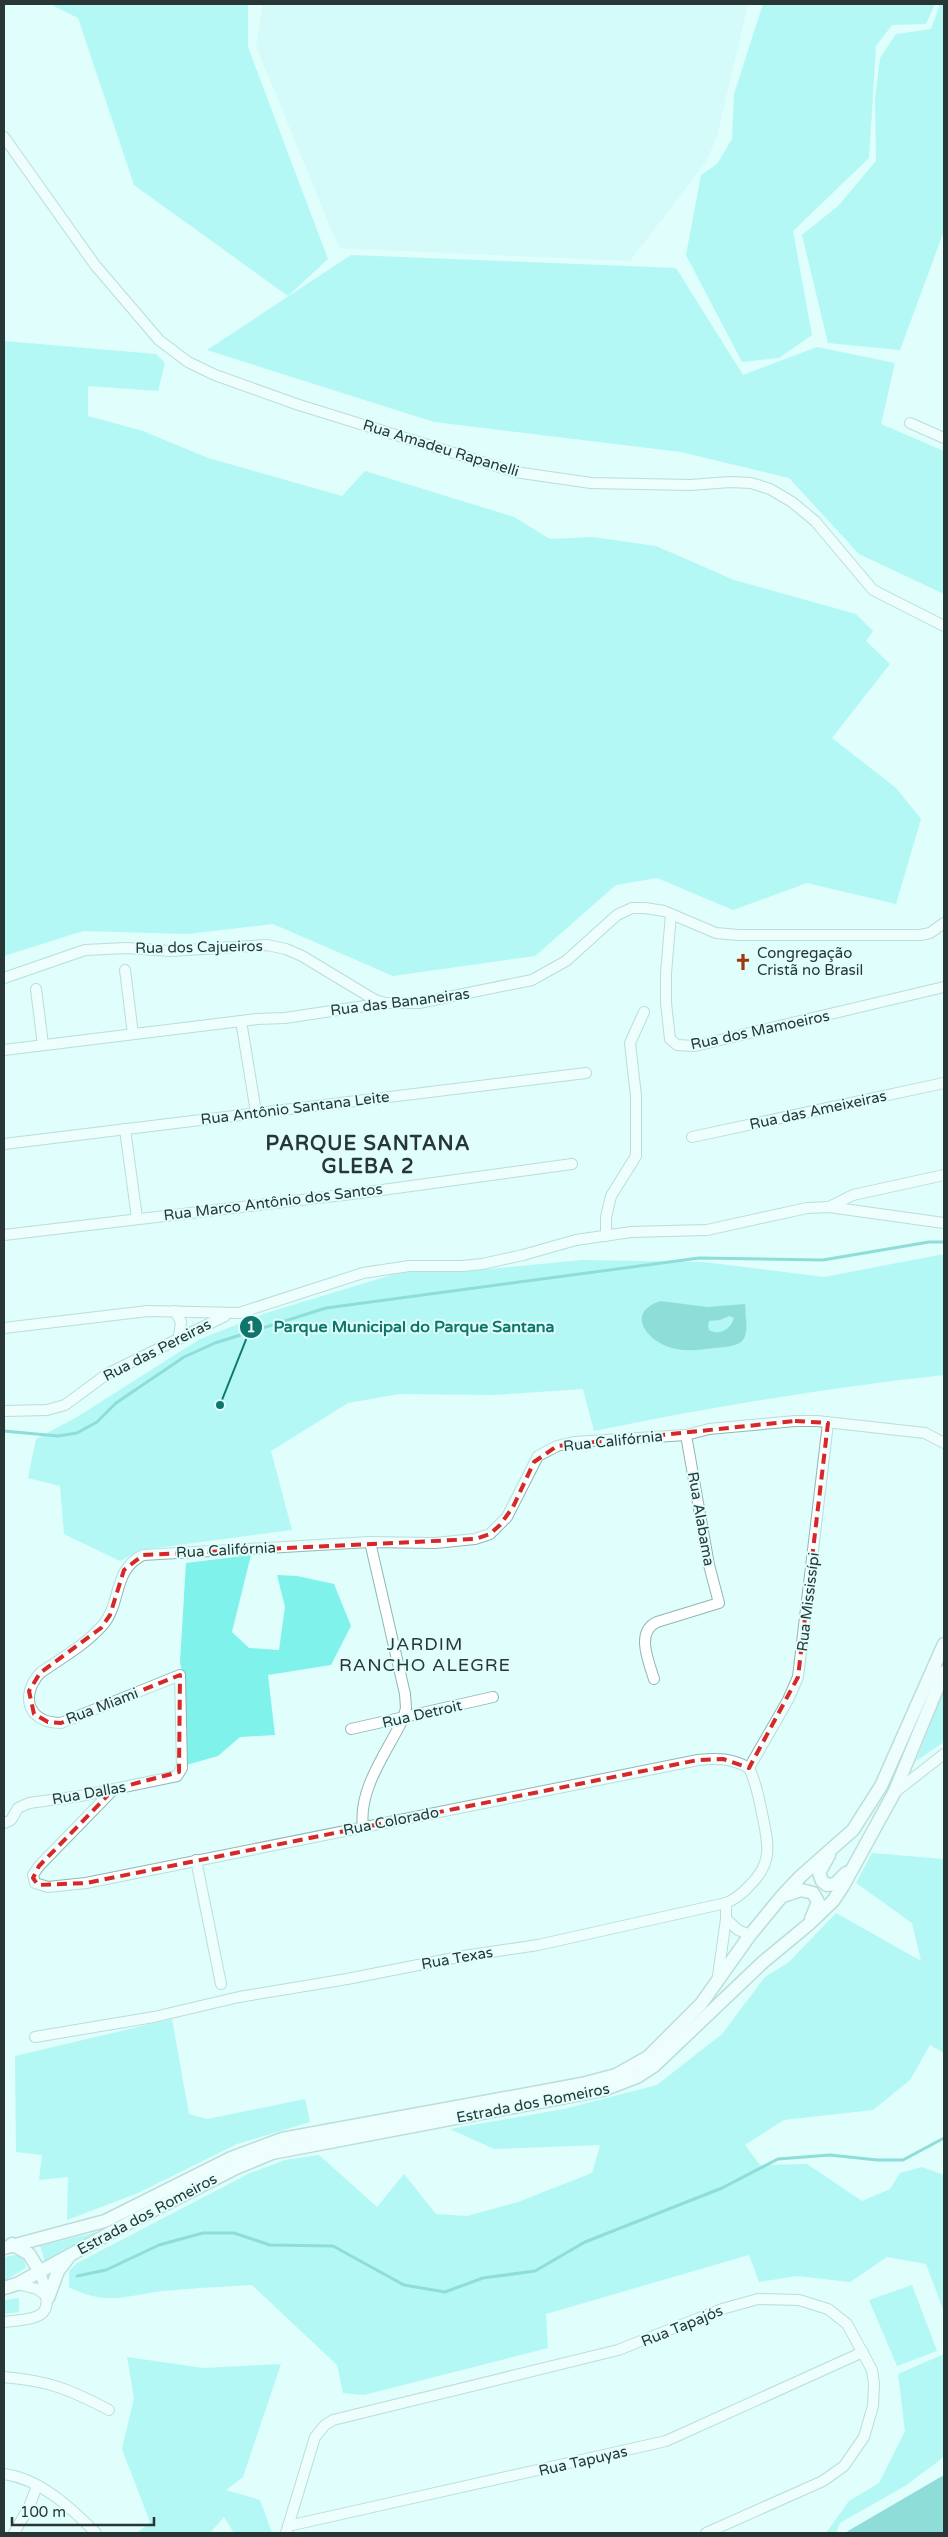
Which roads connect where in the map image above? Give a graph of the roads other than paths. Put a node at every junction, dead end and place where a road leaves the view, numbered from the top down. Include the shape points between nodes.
1 (4, 137) edge
2 (910, 423) dead end
3 (944, 438) edge
4 (944, 626) edge
5 (671, 914) junction
6 (944, 923) edge
7 (125, 970) dead end
8 (4, 978) edge
9 (944, 987) edge
10 (36, 989) dead end
11 (385, 1003) junction
12 (644, 1012) dead end
13 (241, 1021) junction
14 (133, 1034) junction
15 (43, 1045) junction
16 (4, 1050) edge
17 (586, 1073) dead end
18 (944, 1083) edge
19 (256, 1112) junction
20 (125, 1129) junction
21 (692, 1137) dead end
22 (4, 1144) edge
23 (572, 1164) dead end
24 (944, 1174) edge
25 (853, 1195) junction
26 (829, 1207) junction
27 (862, 1212) junction
28 (136, 1218) junction
29 (944, 1223) edge
30 (4, 1235) edge
31 (606, 1236) junction
32 (175, 1310) junction
33 (228, 1314) junction
34 (4, 1328) edge
35 (180, 1336) junction
36 (4, 1411) edge
37 (828, 1423) junction
38 (686, 1435) junction
39 (941, 1438) edge
40 (370, 1542) junction
41 (129, 1564) joint
42 (944, 1644) edge
43 (944, 1672) edge
44 (654, 1679) dead end
45 (493, 1697) dead end
46 (403, 1719) junction
47 (351, 1729) dead end
48 (944, 1754) edge
49 (749, 1768) junction
50 (179, 1772) joint
51 (114, 1789) junction
52 (894, 1793) junction
53 (4, 1822) edge
54 (363, 1827) junction
55 (832, 1849) junction
56 (196, 1860) junction
57 (857, 1863) junction
58 (782, 1896) junction
59 (726, 1903) junction
60 (726, 1919) junction
61 (809, 1924) junction
62 (750, 1935) junction
63 (221, 1984) dead end
64 (716, 1984) junction
65 (35, 2037) dead end
66 (7, 2245) edge
67 (70, 2255) junction
68 (40, 2272) junction
69 (17, 2284) junction
70 (4, 2288) edge
71 (48, 2298) junction
72 (4, 2322) edge
73 (863, 2352) junction
74 (4, 2377) edge
75 (109, 2410) dead end
76 (4, 2474) edge
77 (37, 2486) junction
78 (287, 2530) edge
79 (14, 2533) edge
80 (96, 2533) edge
81 (706, 2533) edge

1 - 4 street, Rua Amadeu Rapanelli via 95,265 159,340 188,362 296,404 514,472 592,483 690,485 730,482 752,483 770,489 815,521 873,590
2 - 3 street
5 - 6 street, Rua das Bananeiras via 716,933 738,936 920,935 930,933
5 - 9 street, Rua dos Mamoeiros via 666,1003 670,1039 677,1045 695,1046
5 - 11 street, Rua das Bananeiras via 645,908 623,911 566,961 532,980 419,1003
7 - 14 street
8 - 11 street, Rua dos Cajueiros via 85,950 267,946 302,956
10 - 15 street
11 - 13 street, Rua das Bananeiras
12 - 31 street via 630,1043 636,1104 636,1156 610,1196
13 - 14 street, Rua das Bananeiras
13 - 19 street
14 - 15 street, Rua das Bananeiras
15 - 16 street, Rua das Bananeiras
17 - 19 street, Rua Antônio Santana Leite
18 - 21 street, Rua das Ameixeiras
19 - 20 street, Rua Antônio Santana Leite
20 - 22 street, Rua Antônio Santana Leite
20 - 28 street
23 - 28 street, Rua Marco Antônio dos Santos
24 - 25 street
25 - 26 street
25 - 27 street
26 - 27 street
26 - 31 street via 807,1208 707,1230 631,1232
27 - 29 street
28 - 30 street, Rua Marco Antônio dos Santos
31 - 33 street via 576,1240 482,1264 409,1266 362,1273
32 - 33 street
32 - 34 street via 148,1310
32 - 35 street via 181,1322
33 - 35 street, Rua das Pereiras
35 - 36 street, Rua das Pereiras via 107,1374 65,1405 47,1410
37 - 38 street, Rua Califórnia via 795,1421 709,1429
37 - 39 street, Rua Califórnia via 925,1433
37 - 49 street, Rua Mississípi via 798,1677
38 - 40 street, Rua Califórnia via 574,1442 550,1449 534,1462 507,1517 483,1537 435,1543
38 - 44 street, Rua Alabama via 719,1603 657,1622 649,1628 645,1643
40 - 41 street, Rua Califórnia via 178,1552 143,1556
40 - 46 street via 405,1694
41 - 50 street, Rua Miami via 124,1570 110,1615 101,1628 32,1681 29,1690 31,1708 42,1720 66,1722 180,1675 182,1768
42 - 55 main road, Estrada dos Romeiros via 881,1786 860,1821
43 - 52 main road, Estrada dos Romeiros
45 - 46 street, Rua Detroit
46 - 47 street, Rua Detroit
46 - 54 street via 368,1788 362,1811
48 - 52 street
49 - 54 street, Rua Colorado via 723,1759 698,1760
49 - 59 street, Rua Texas via 768,1840 767,1858 757,1878 737,1898
50 - 51 street, Rua Dallas via 177,1776
51 - 53 street, Rua Dallas via 29,1803 18,1808 11,1820
51 - 56 street, Rua Colorado via 39,1866 33,1881 38,1886 48,1888 86,1883
52 - 57 main road, Estrada dos Romeiros
54 - 56 street, Rua Colorado
55 - 57 main road via 819,1873 827,1884 835,1884
55 - 58 main road, Estrada dos Romeiros
56 - 63 street
57 - 61 main road, Estrada dos Romeiros via 833,1901
58 - 61 main road via 801,1890 813,1893 818,1902
58 - 62 main road, Estrada dos Romeiros
59 - 60 street
59 - 65 street, Rua Texas via 538,1945 239,1997 154,2017
60 - 62 street via 736,1929
60 - 64 street
61 - 67 main road, Estrada dos Romeiros via 762,1963 668,2054 645,2072 620,2085 272,2153 236,2168
62 - 64 main road, Estrada dos Romeiros
64 - 66 main road, Estrada dos Romeiros via 694,2012 648,2057 616,2075 282,2139 232,2158 105,2221
66 - 68 main road via 29,2254
67 - 68 main road, Estrada dos Romeiros
67 - 71 main road via 58,2271
68 - 69 main road, Estrada dos Romeiros
68 - 71 street
69 - 70 main road, Estrada dos Romeiros
69 - 71 street via 37,2289
71 - 72 street via 39,2317
73 - 78 street, Rua Tapuyas via 666,2441
73 - 78 street, Rua Tapajós via 846,2324 828,2309 799,2300 758,2299 722,2309 618,2350 333,2420 315,2437
73 - 81 street, Rua Tapajós via 872,2370 873,2406 864,2437 844,2466 823,2481
74 - 75 street via 45,2382 68,2389
76 - 77 street
77 - 79 street
77 - 80 street via 59,2498

